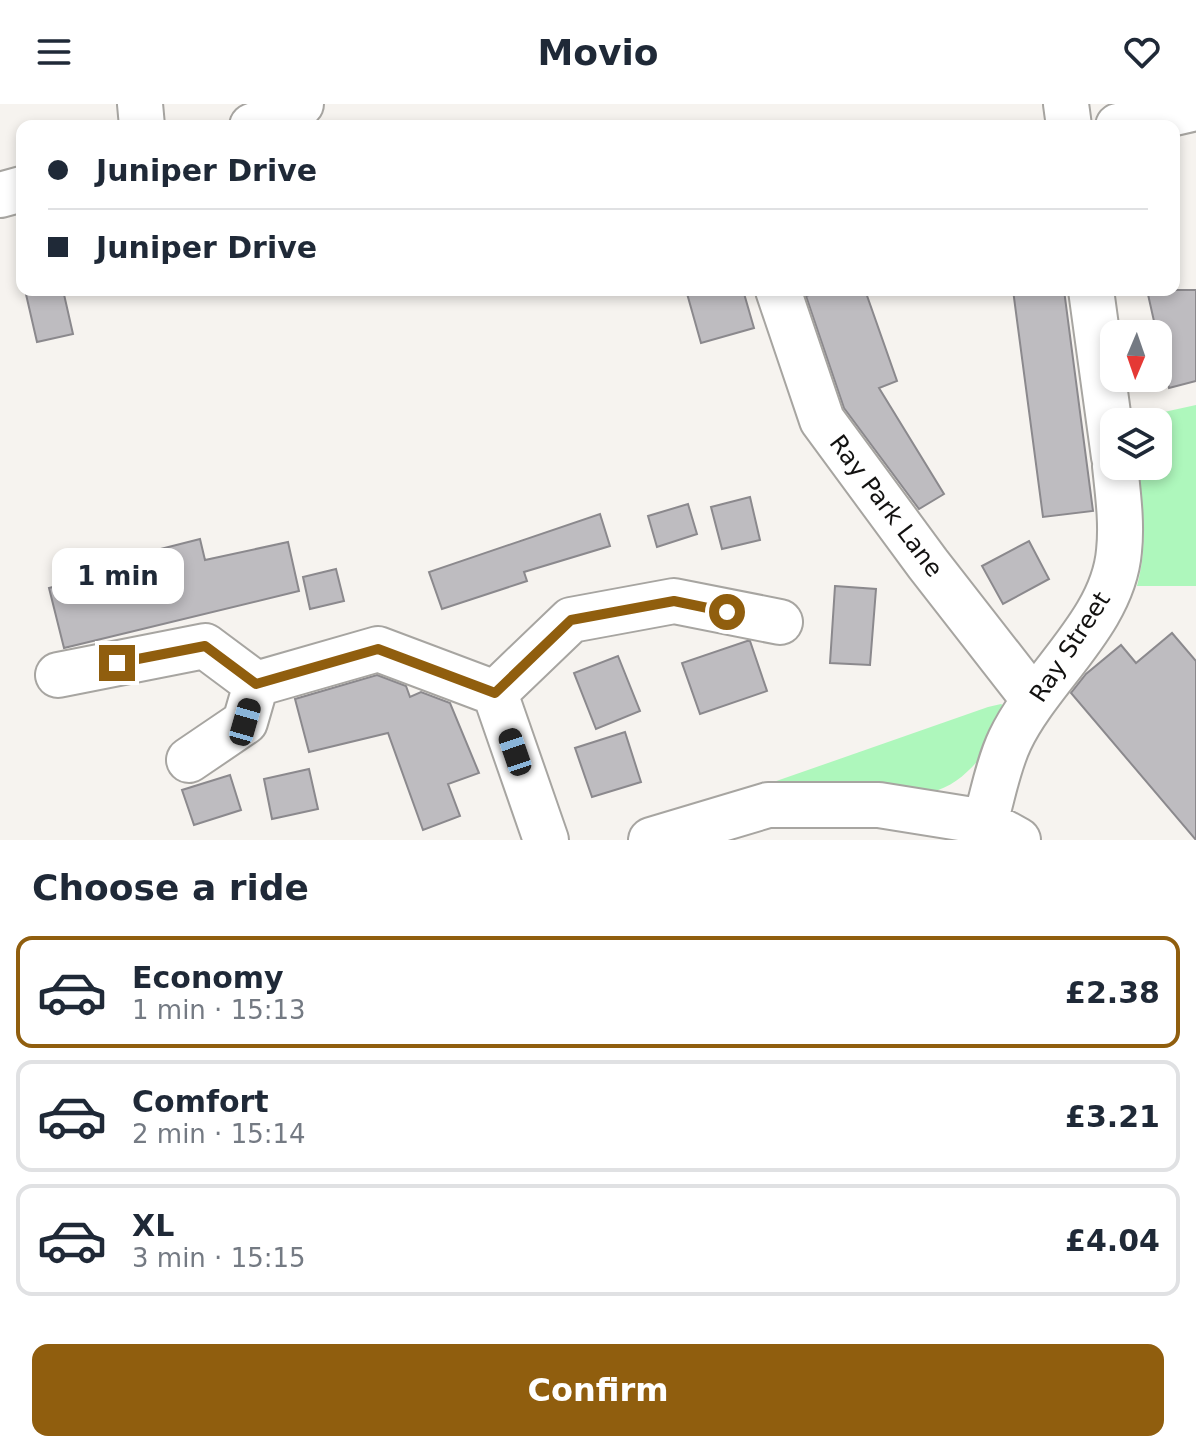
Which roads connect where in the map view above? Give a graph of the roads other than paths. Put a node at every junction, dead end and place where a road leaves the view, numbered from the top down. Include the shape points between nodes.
1 (301, 104) edge
2 (1196, 108) edge
3 (267, 120) edge
4 (1144, 120) edge
5 (780, 296) edge
6 (1092, 296) edge
7 (1107, 408) edge
8 (1117, 480) edge
9 (780, 622) dead end
10 (58, 675) dead end
11 (256, 684) junction
12 (495, 693) junction
13 (1034, 700) junction
14 (189, 760) dead end
15 (1002, 831) edge
16 (546, 840) edge
17 (651, 840) edge

1 - 3 street
2 - 4 street
5 - 13 street, Ray Park Lane via 822,420
6 - 7 street
8 - 13 street, Ray Street via 1119,553 1109,592
9 - 12 street via 674,601 571,620
10 - 11 street via 205,646
11 - 12 street via 378,649
11 - 14 street via 245,722
12 - 16 street
13 - 15 street, Ray Street via 1009,741
15 - 17 street via 879,805 768,805

